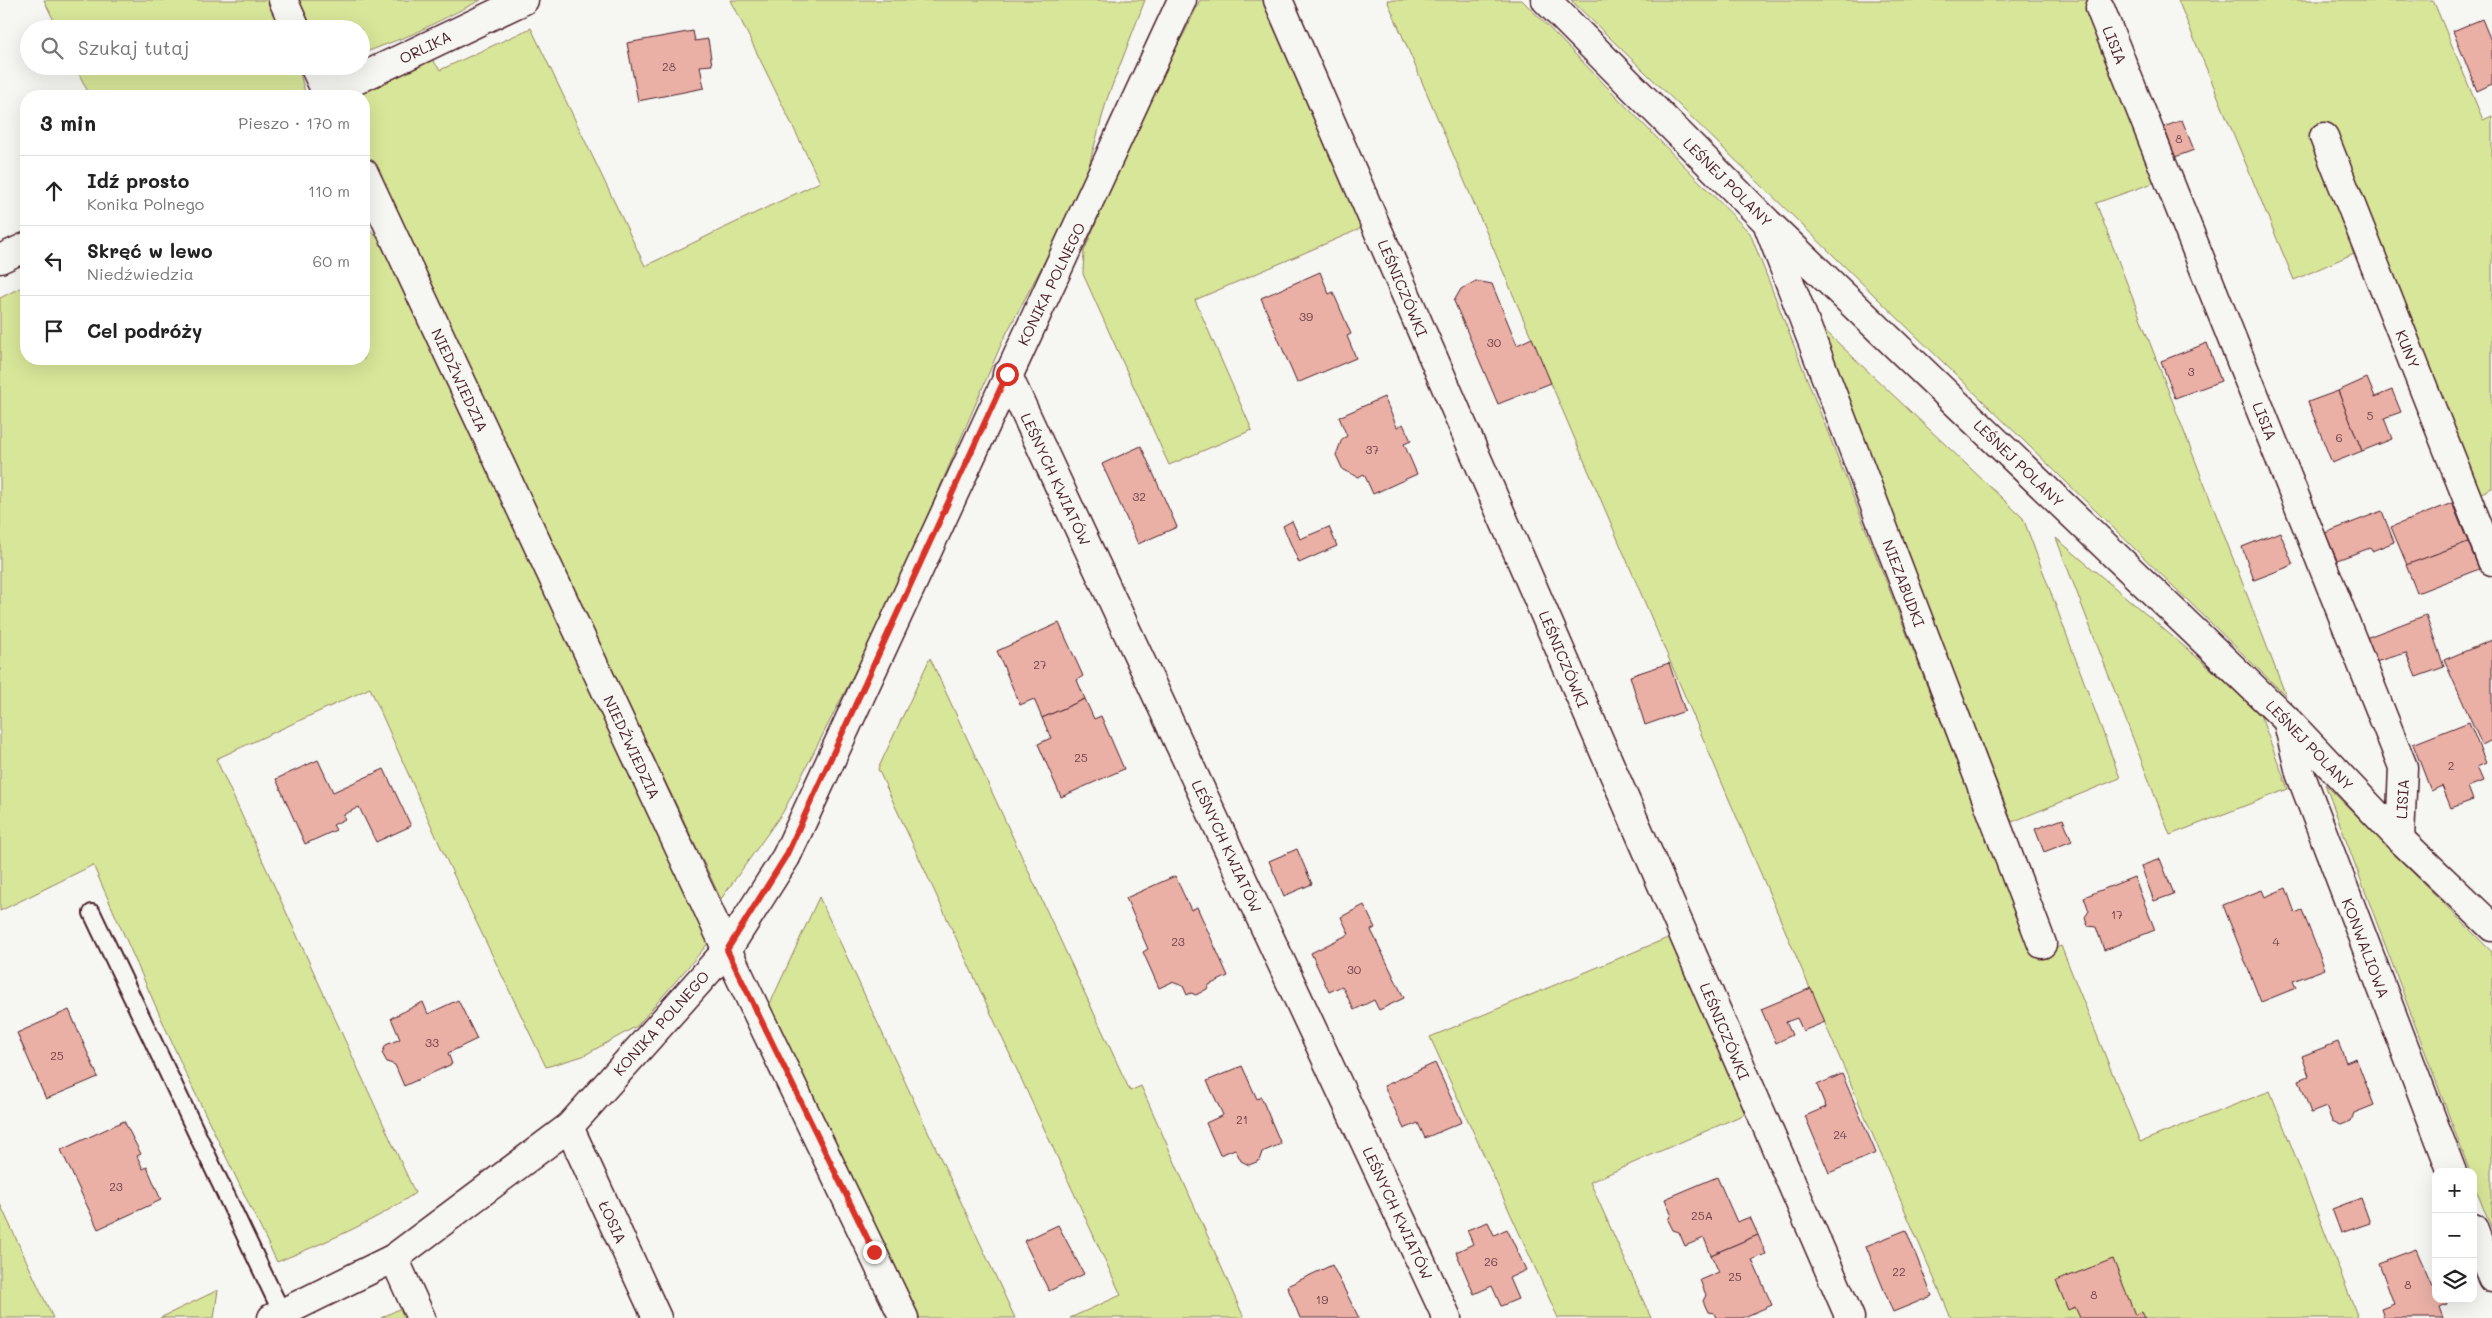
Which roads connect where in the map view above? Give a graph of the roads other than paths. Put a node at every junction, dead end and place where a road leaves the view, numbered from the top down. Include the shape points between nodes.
1 (283, 0) edge
2 (524, 0) edge
3 (1182, 0) edge
4 (1278, 0) edge
5 (1546, 0) edge
6 (2100, 8) dead end
7 (292, 20) edge
8 (370, 74) edge
9 (318, 75) edge
10 (368, 75) edge
11 (325, 90) edge
12 (337, 90) edge
13 (2324, 137) dead end
14 (370, 186) edge
15 (1767, 222) junction
16 (20, 250) edge
17 (0, 259) edge
18 (1007, 374) junction
19 (2492, 561) edge
20 (2288, 721) junction
21 (2400, 839) junction
22 (92, 913) dead end
23 (2492, 927) edge
24 (2042, 944) dead end
25 (727, 950) junction
26 (569, 1126) junction
27 (2450, 1168) edge
28 (2477, 1239) edge
29 (394, 1258) junction
30 (2492, 1278) edge
31 (277, 1316) edge
32 (421, 1318) edge
33 (657, 1318) edge
34 (904, 1318) edge
35 (1447, 1318) edge
36 (1850, 1318) edge

1 - 7 street
2 - 8 street, ORLIKA
3 - 18 street, KONIKA POLNEGO via 1055,278
4 - 36 street, LEŚNICZÓWKI
5 - 15 street, LEŚNEJ POLANY
6 - 21 street, LISIA via 2403,768
9 - 11 street
10 - 12 street, ORLIKA
13 - 19 street, KUNY
14 - 25 street, NIEDŹWIEDZIA
15 - 20 street, LEŚNEJ POLANY
15 - 24 street, NIEZABUDKI
16 - 17 street
18 - 25 street, KONIKA POLNEGO via 786,856
18 - 35 street, LEŚNYCH KWIATÓW
20 - 21 street, LEŚNEJ POLANY
20 - 27 street, KONWALIOWA via 2300,773
21 - 23 street, LEŚNEJ POLANY
22 - 31 lane
25 - 26 street, KONIKA POLNEGO
25 - 34 street, NIEDŹWIEDZIA
26 - 29 street, KONIKA POLNEGO
26 - 33 street, ŁOSIA
28 - 30 street
29 - 31 street, KONIKA POLNEGO
29 - 32 street

